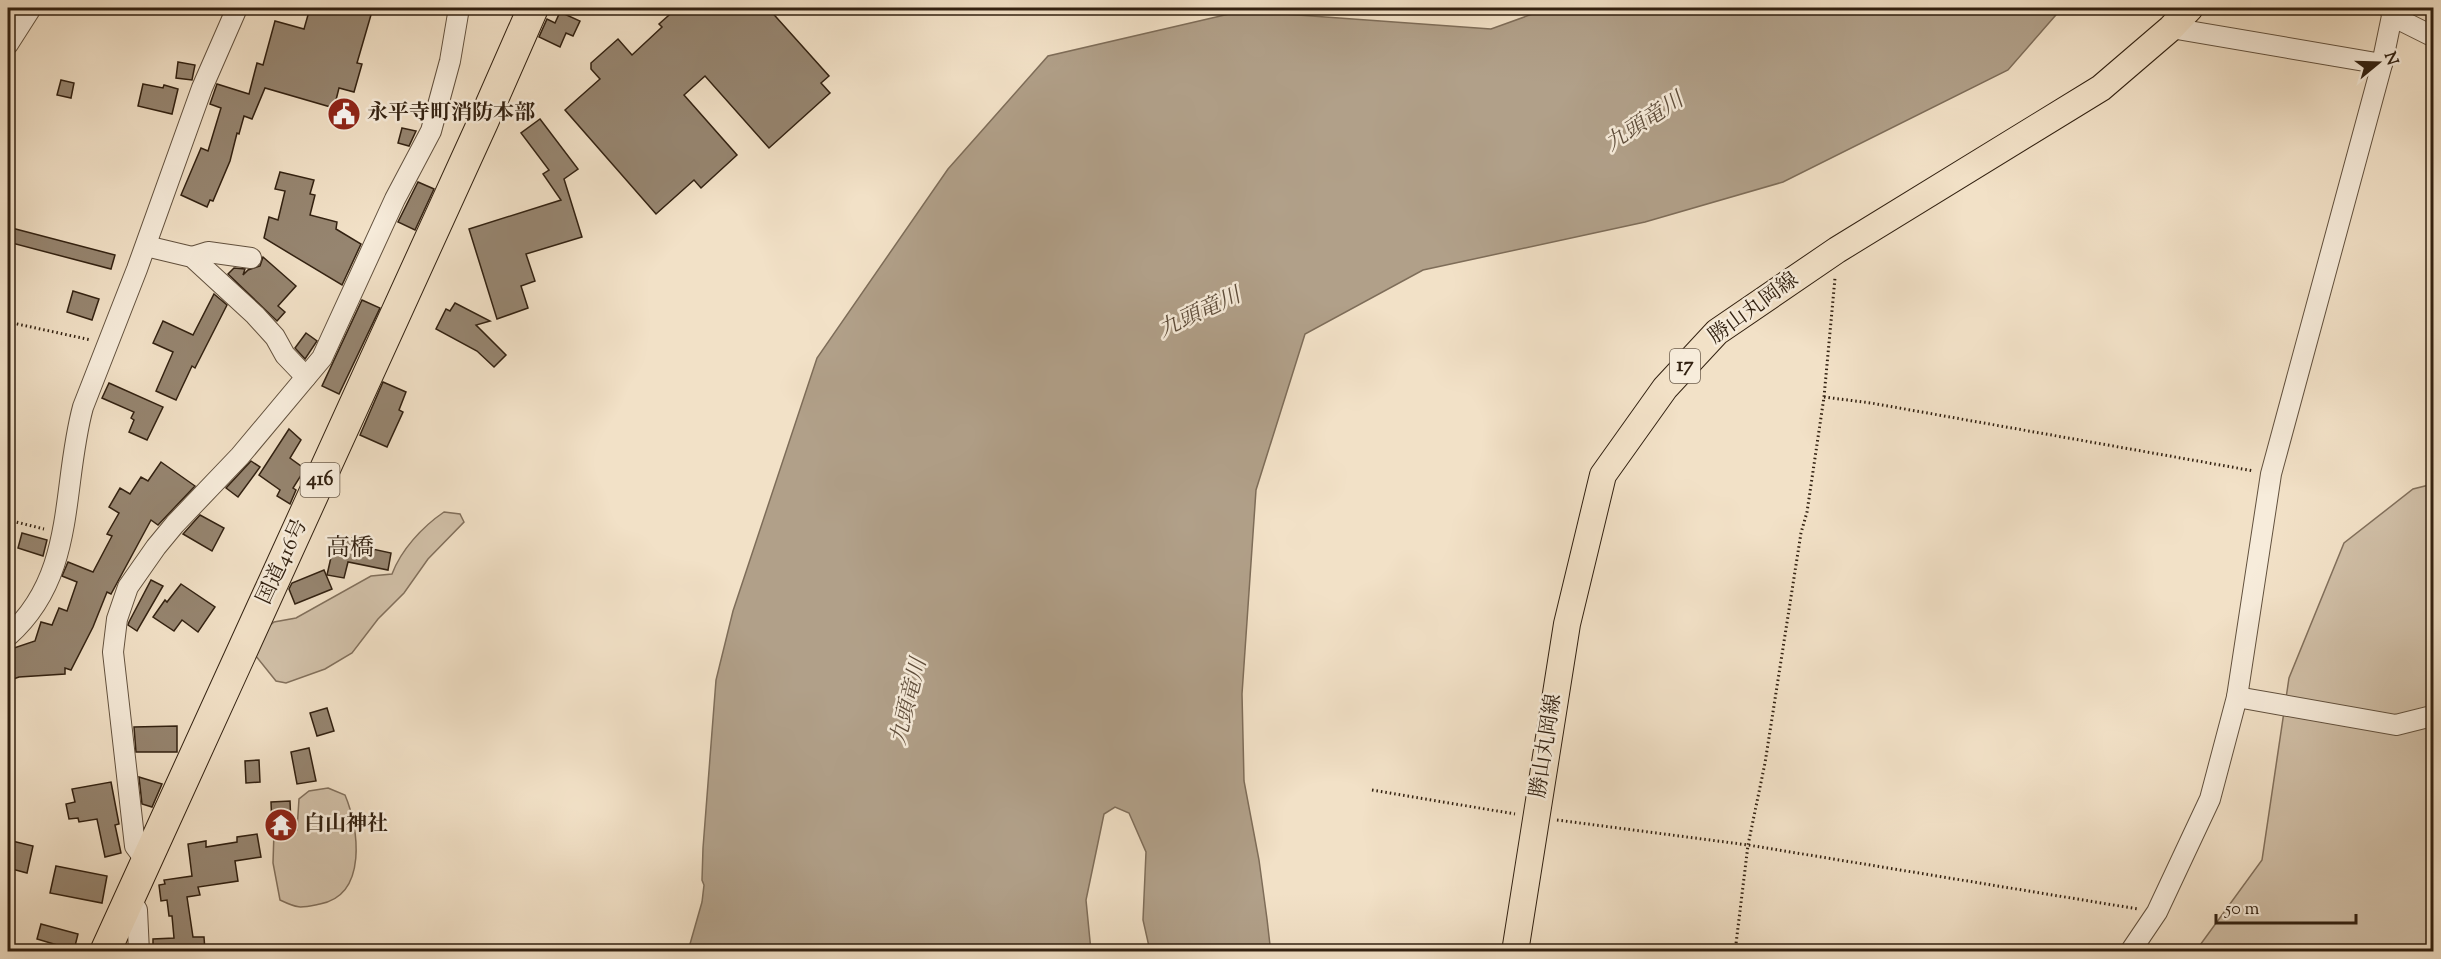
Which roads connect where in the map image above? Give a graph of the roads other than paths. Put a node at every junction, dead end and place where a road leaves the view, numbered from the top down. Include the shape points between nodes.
1 (31, 8) edge
2 (237, 8) edge
3 (459, 8) edge
4 (532, 8) edge
5 (2190, 8) edge
6 (2391, 12) edge
7 (2171, 28) junction
8 (2433, 36) edge
9 (8, 44) edge
10 (2382, 64) junction
11 (146, 246) junction
12 (192, 257) junction
13 (251, 258) dead end
14 (306, 377) junction
15 (8, 636) edge
16 (2237, 697) junction
17 (2428, 717) dead end
18 (146, 861) junction
19 (130, 898) junction
20 (105, 951) edge
21 (139, 951) edge
22 (1515, 951) edge
23 (2130, 951) edge

1 - 9 street
2 - 11 street via 202,88
3 - 14 street via 431,131 322,358
4 - 18 highway, 国道416号 / 416
5 - 7 main road, 勝山丸岡線 / 17
6 - 8 street
6 - 10 street
7 - 10 street
7 - 22 main road, 勝山丸岡線 / 17 via 2101,88 1837,250 1717,332 1665,388 1603,474 1567,624
10 - 16 street via 2271,474
11 - 12 street
11 - 15 street via 83,407 60,550 38,600
12 - 13 street via 208,252
12 - 14 street via 255,315
14 - 18 street via 156,547 128,587 117,619 113,652 116,696 135,846
16 - 17 street via 2396,725
16 - 23 street via 2210,799 2157,912
18 - 19 highway, 国道416号 / 416
19 - 20 highway, 国道416号 / 416
19 - 21 street via 137,910

